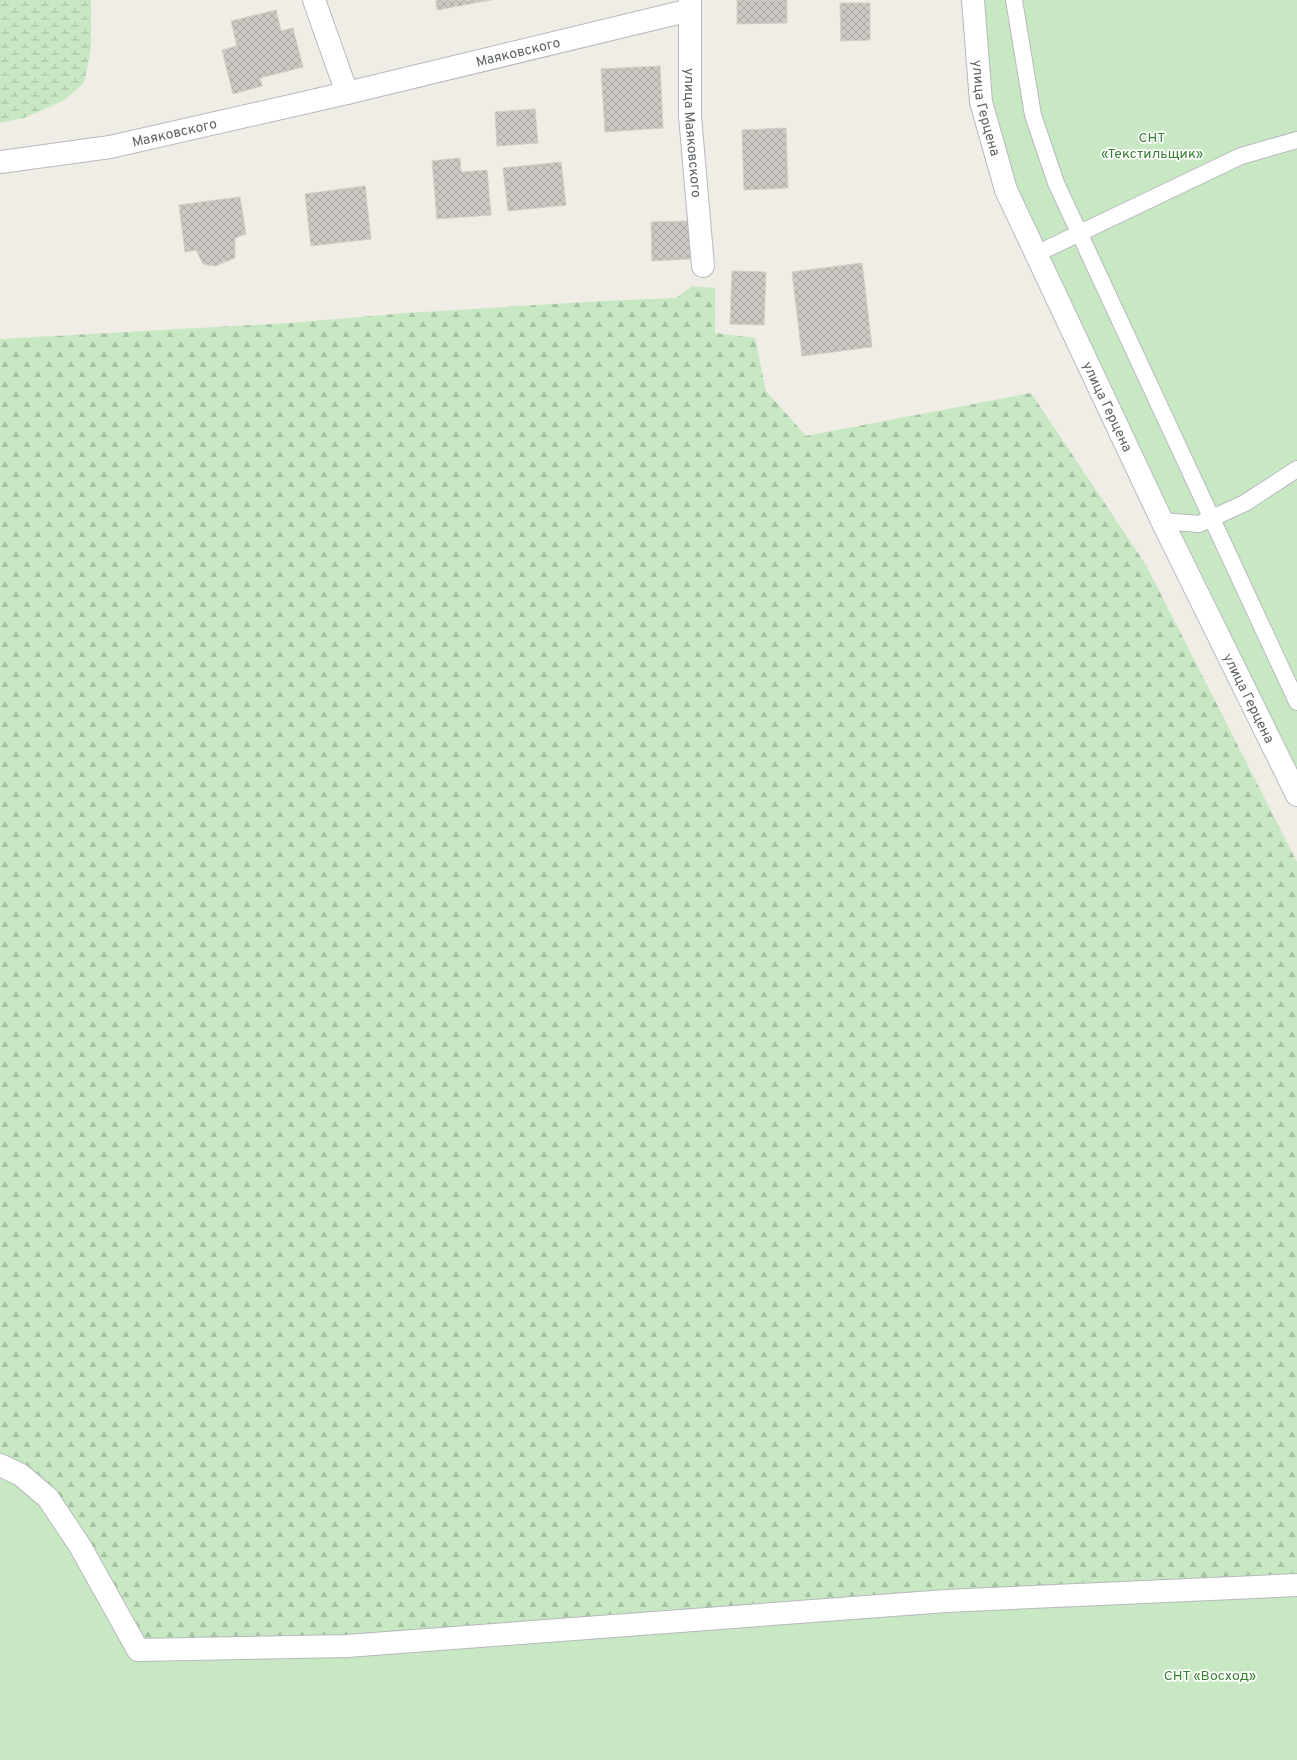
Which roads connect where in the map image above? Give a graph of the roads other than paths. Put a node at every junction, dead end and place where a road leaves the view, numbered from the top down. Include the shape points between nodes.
1 (314, 0) edge
2 (973, 0) edge
3 (1014, 0) edge
4 (690, 5) edge
5 (347, 93) junction
6 (1297, 140) edge
7 (0, 162) edge
8 (1079, 233) junction
9 (1036, 254) junction
10 (703, 266) dead end
11 (1297, 469) edge
12 (1212, 518) junction
13 (1162, 521) junction
14 (1297, 702) edge
15 (1297, 795) edge
16 (0, 1465) edge
17 (1297, 1585) edge

1 - 5 street
2 - 9 street, улица Герцена via 981,102 1006,190
3 - 8 lane via 1033,115 1056,183
4 - 5 street, Маяковского
4 - 10 street, улица Маяковского via 690,116
5 - 7 street, Маяковского via 110,147
6 - 8 lane via 1241,156
8 - 9 lane
8 - 12 lane
9 - 13 street, улица Герцена
11 - 12 lane via 1246,503
12 - 13 lane via 1199,524
12 - 14 lane
13 - 15 street, улица Герцена
16 - 17 street via 21,1475 48,1498 80,1546 138,1650 347,1646 946,1602

